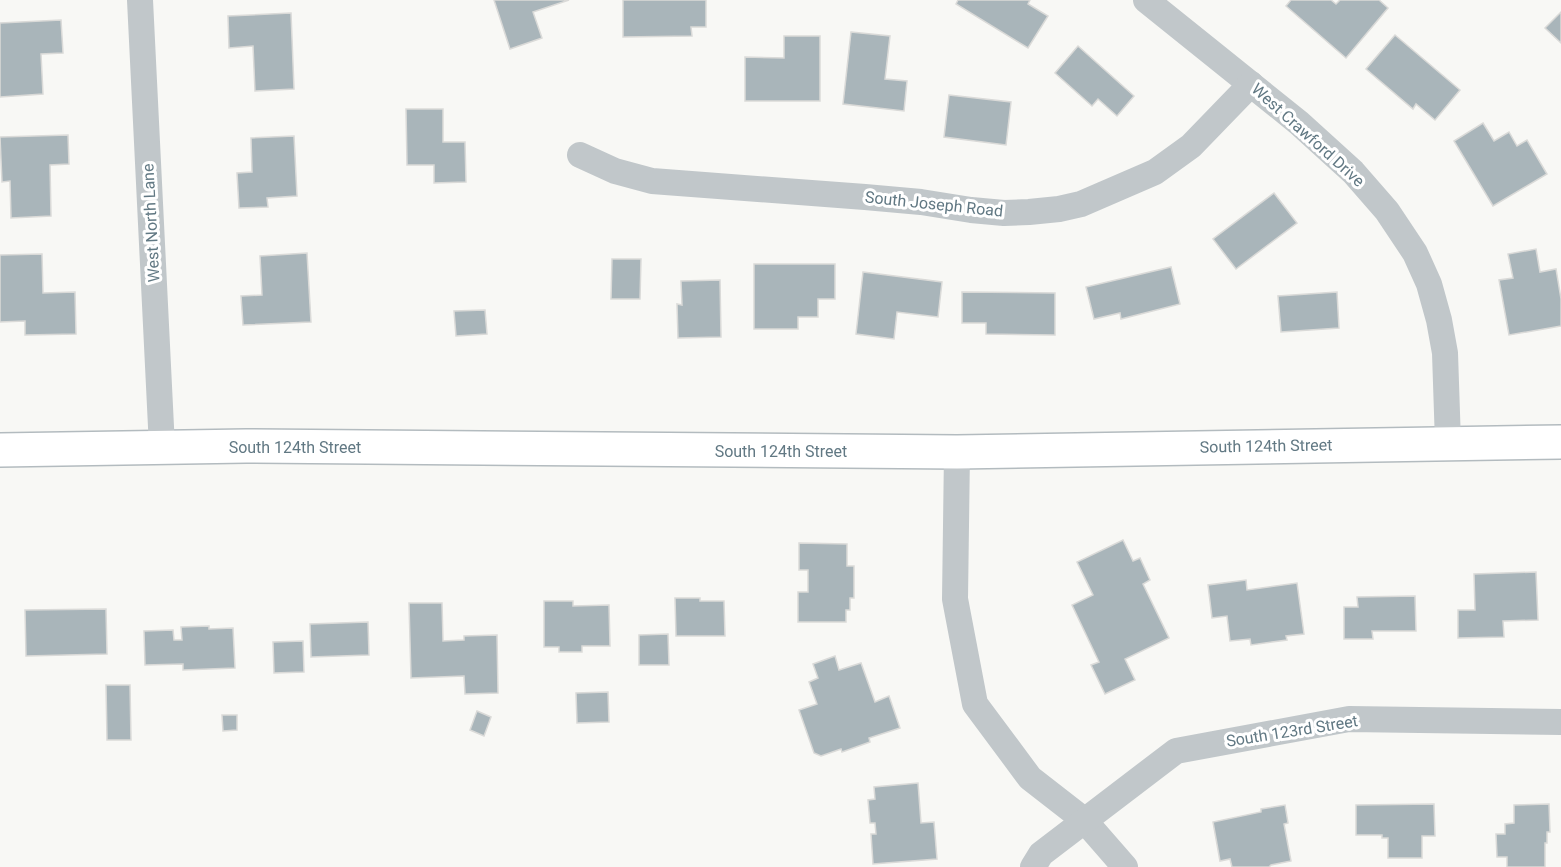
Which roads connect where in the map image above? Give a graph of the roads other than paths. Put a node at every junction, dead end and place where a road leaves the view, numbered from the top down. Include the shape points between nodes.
1 (140, 0) edge
2 (1146, 0) edge
3 (1251, 84) junction
4 (580, 155) dead end
5 (1561, 442) edge
6 (1448, 443) junction
7 (162, 447) junction
8 (0, 450) edge
9 (957, 452) junction
10 (1561, 722) edge
11 (1084, 820) junction
12 (1034, 867) edge
13 (1125, 867) edge

1 - 7 street, West North Lane
2 - 3 street, West Crawford Drive
3 - 4 street, South Joseph Road via 1191,146 1155,172 1081,204 1059,209 1004,213 865,196 652,181 615,171
3 - 6 street, West Crawford Drive via 1353,172 1416,253 1429,284 1445,354
5 - 6 street, South 124th Street
6 - 9 street, South 124th Street
7 - 8 street, South 124th Street
7 - 9 street, South 124th Street
9 - 11 street via 955,599 975,704 1030,778
10 - 11 street, South 123rd Street via 1349,719 1176,751
11 - 12 street, South 123rd Street via 1041,854
11 - 13 street

